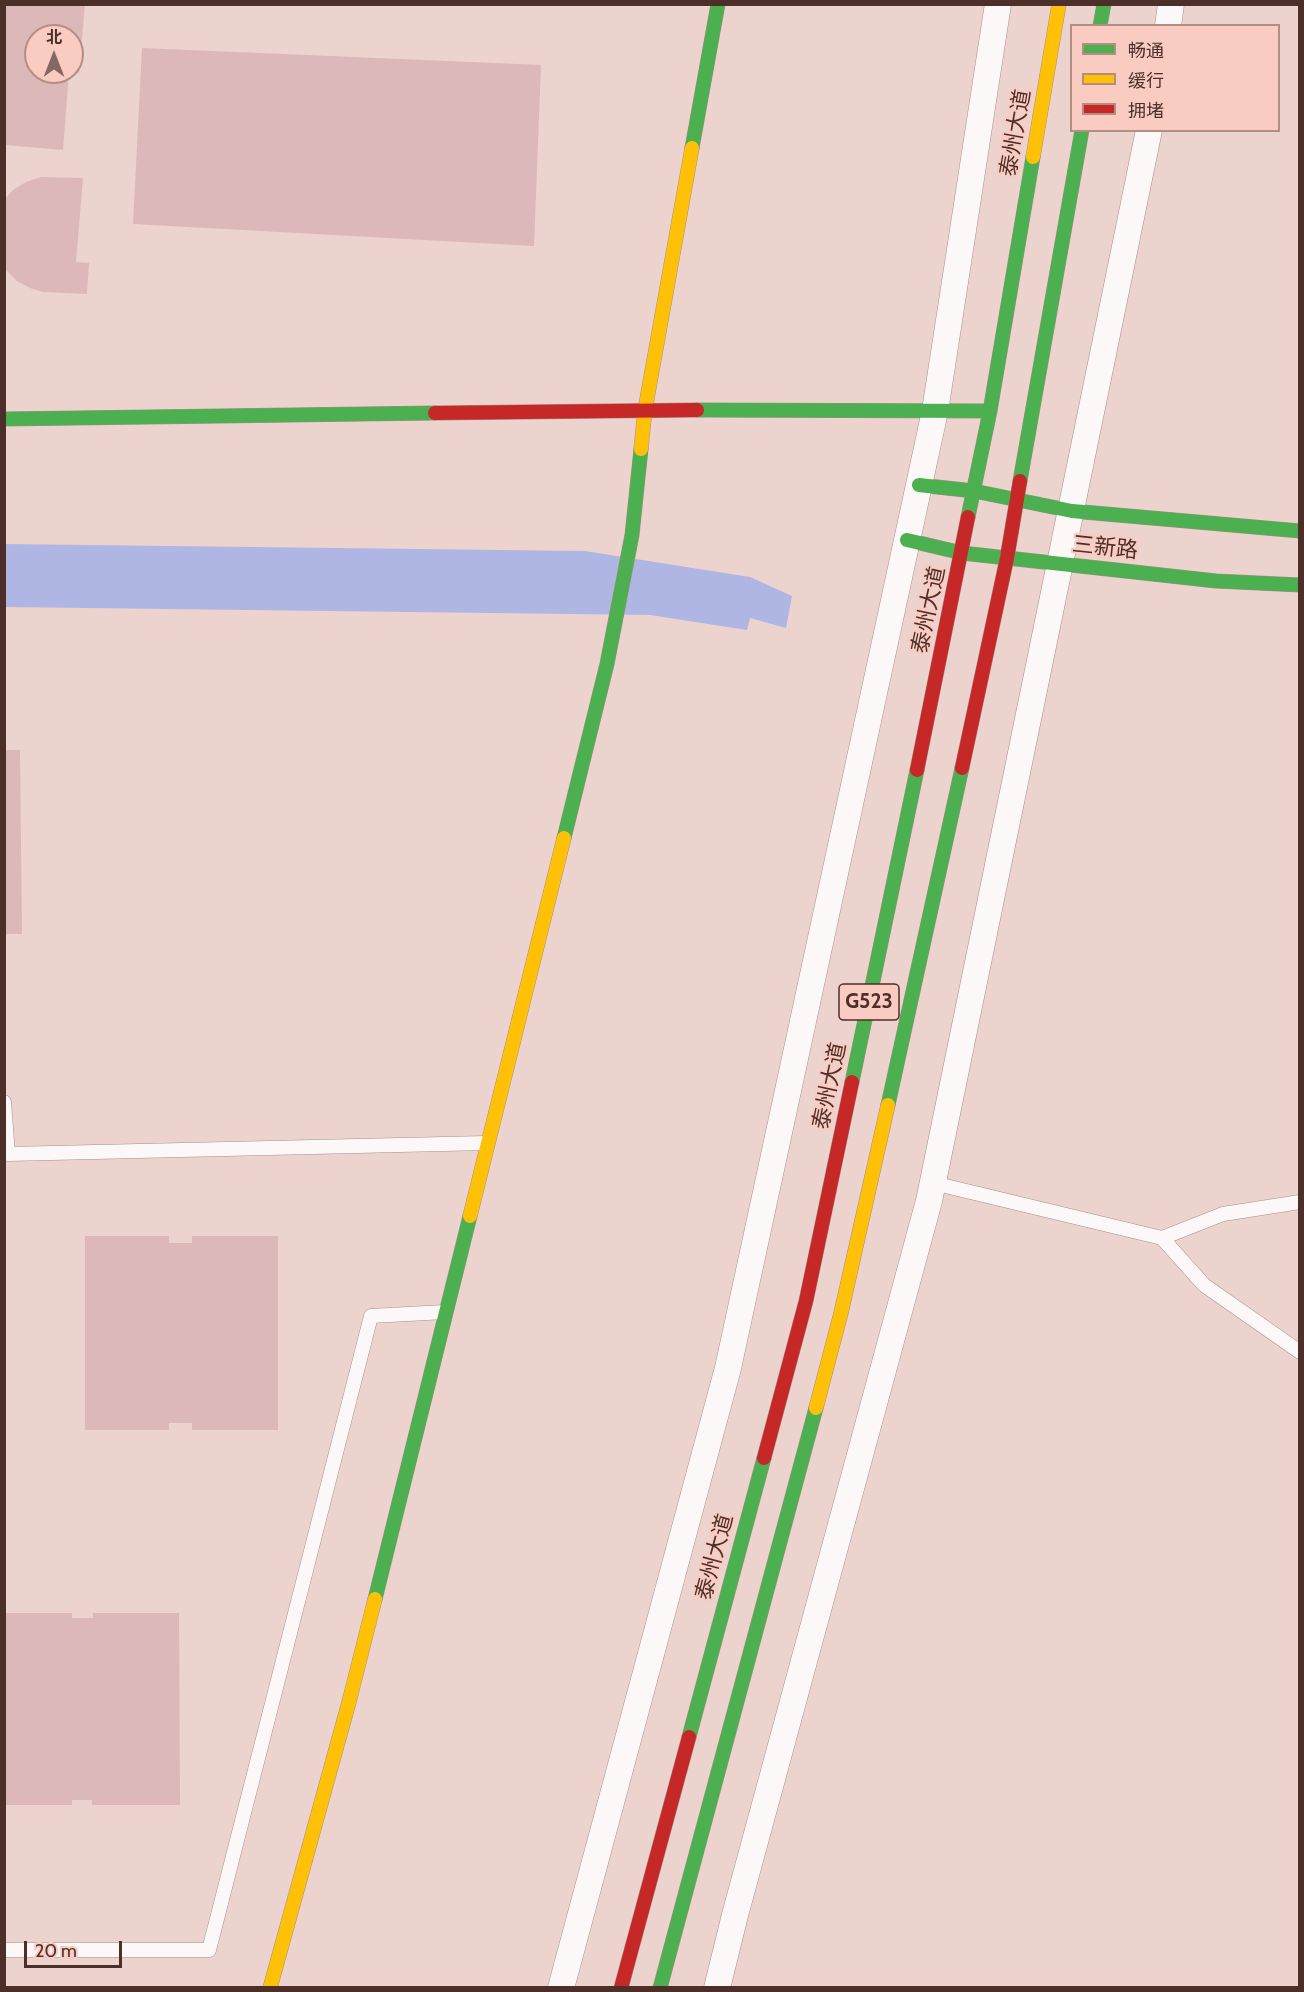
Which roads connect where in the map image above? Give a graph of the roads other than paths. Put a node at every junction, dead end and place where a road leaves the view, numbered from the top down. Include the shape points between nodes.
1 (718, 4) edge
2 (998, 4) edge
3 (1059, 4) edge
4 (1104, 4) edge
5 (1171, 4) edge
6 (1100, 24) edge
7 (1168, 24) edge
8 (1082, 132) edge
9 (1149, 132) edge
10 (645, 410) junction
11 (935, 411) junction
12 (990, 411) junction
13 (4, 419) edge
14 (919, 485) junction
15 (974, 491) junction
16 (1017, 499) junction
17 (1072, 511) junction
18 (1299, 531) edge
19 (907, 540) junction
20 (962, 553) junction
21 (1007, 558) junction
22 (1061, 564) junction
23 (1299, 585) edge
24 (4, 1102) edge
25 (487, 1143) junction
26 (6, 1155) edge
27 (933, 1183) junction
28 (1299, 1202) edge
29 (1162, 1238) junction
30 (445, 1312) junction
31 (1299, 1352) edge
32 (4, 1950) edge
33 (270, 1988) edge
34 (561, 1988) edge
35 (621, 1988) edge
36 (660, 1988) edge
37 (717, 1988) edge

1 - 10 main road
2 - 11 street
3 - 12 main road, 泰州大道 / G523
4 - 6 main road
5 - 7 street
8 - 16 main road, G523
9 - 17 street
10 - 11 main road
10 - 13 main road
10 - 25 main road via 632,535 607,664
11 - 12 main road
11 - 14 street
12 - 15 main road, 泰州大道 / G523
14 - 15 main road, 三新路
14 - 19 street
15 - 16 main road, 三新路
15 - 20 main road, 泰州大道 / G523
16 - 17 main road, 三新路
16 - 21 main road, G523
17 - 18 main road, 三新路
17 - 22 street
19 - 20 main road, 三新路
19 - 34 street via 728,1368
20 - 21 main road, 三新路
20 - 35 main road, 泰州大道 / G523 via 806,1301
21 - 22 main road, 三新路
21 - 36 main road, G523 via 841,1313
22 - 23 main road, 三新路 via 1216,581
22 - 27 street
24 - 26 lane
25 - 26 lane
25 - 30 main road
27 - 29 lane
27 - 37 street
28 - 29 lane via 1223,1214
29 - 31 lane via 1204,1285
30 - 32 lane via 371,1316 209,1950
30 - 33 main road via 349,1702

